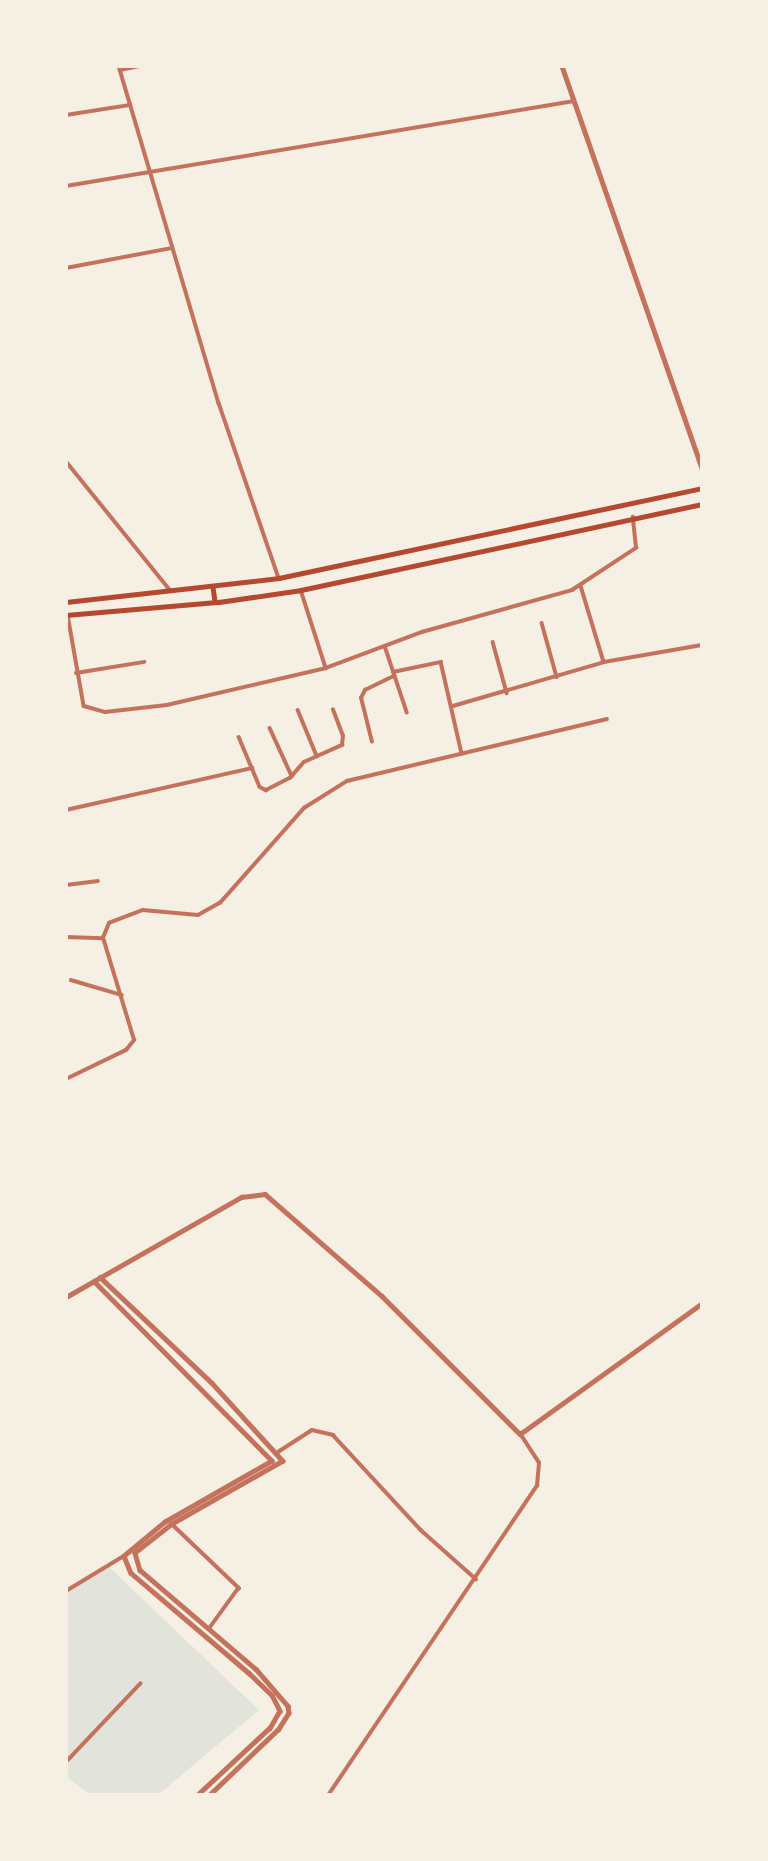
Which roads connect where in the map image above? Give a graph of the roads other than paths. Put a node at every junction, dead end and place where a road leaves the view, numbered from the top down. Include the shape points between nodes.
1 (141, 66) edge
2 (562, 66) edge
3 (119, 68) edge
4 (576, 101) junction
5 (130, 105) junction
6 (66, 115) edge
7 (148, 172) junction
8 (66, 186) edge
9 (172, 248) junction
10 (66, 268) edge
11 (66, 461) edge
12 (702, 468) edge
13 (702, 488) edge
14 (702, 503) edge
15 (633, 517) junction
16 (279, 578) junction
17 (580, 586) junction
18 (214, 587) junction
19 (301, 590) junction
20 (172, 592) junction
21 (66, 602) edge
22 (215, 602) junction
23 (67, 615) edge
24 (542, 623) dead end
25 (493, 642) dead end
26 (702, 645) edge
27 (385, 646) junction
28 (144, 662) dead end
29 (604, 662) junction
30 (326, 668) junction
31 (76, 673) junction
32 (394, 674) junction
33 (556, 677) junction
34 (507, 693) junction
35 (453, 706) junction
36 (298, 710) dead end
37 (333, 710) dead end
38 (407, 712) dead end
39 (607, 719) dead end
40 (270, 728) dead end
41 (239, 737) dead end
42 (372, 742) dead end
43 (462, 754) junction
44 (317, 756) junction
45 (252, 768) junction
46 (292, 776) junction
47 (66, 810) edge
48 (98, 881) dead end
49 (66, 885) edge
50 (66, 937) edge
51 (103, 938) junction
52 (71, 979) dead end
53 (122, 995) junction
54 (66, 1079) edge
55 (100, 1277) junction
56 (94, 1281) junction
57 (66, 1297) edge
58 (702, 1303) edge
59 (520, 1434) junction
60 (278, 1452) junction
61 (172, 1524) junction
62 (124, 1556) junction
63 (475, 1579) junction
64 (66, 1591) edge
65 (210, 1628) junction
66 (140, 1684) dead end
67 (66, 1762) edge
68 (199, 1794) edge
69 (211, 1794) edge
70 (329, 1794) edge

1 - 3 street
2 - 4 street
3 - 5 street
4 - 7 street
4 - 12 street
5 - 6 street
5 - 7 street
7 - 8 street
7 - 9 street
9 - 10 street
9 - 16 street
11 - 20 street
13 - 16 main road
14 - 15 main road
15 - 17 street via 636,548
15 - 19 main road
16 - 18 main road
17 - 27 street
17 - 29 street
18 - 20 main road
18 - 22 main road
19 - 22 main road
19 - 30 street
20 - 21 main road
22 - 23 main road
23 - 31 street
24 - 33 street
25 - 34 street
26 - 29 street
27 - 30 street
27 - 32 street
28 - 31 street
29 - 33 street
30 - 31 street via 218,696 105,712 84,706
32 - 35 street via 441,662
32 - 38 street
32 - 42 street via 365,690 361,698
33 - 34 street
34 - 35 street
35 - 43 street
36 - 44 street
37 - 44 street via 344,741
39 - 43 street
40 - 46 street
41 - 45 street
43 - 51 street via 346,781 304,808 220,903 184,917 143,910 124,915 109,923
44 - 46 street
45 - 46 street via 266,790
45 - 47 street
48 - 49 street
50 - 51 street
51 - 53 street
52 - 53 street
53 - 54 street via 134,1031 130,1045
55 - 56 street
55 - 59 street via 241,1197 265,1194 382,1296
55 - 60 street
56 - 57 street
56 - 62 street via 272,1461 165,1522
58 - 59 street
59 - 63 street via 542,1474
60 - 61 street via 283,1461 280,1465
60 - 63 street via 312,1430 333,1435 421,1530
61 - 65 street via 239,1588
61 - 65 street via 135,1553 136,1564
62 - 64 street
62 - 68 street via 131,1573 249,1673 279,1705 277,1720
63 - 70 street
65 - 69 street via 273,1685 289,1713 279,1729
66 - 67 street

